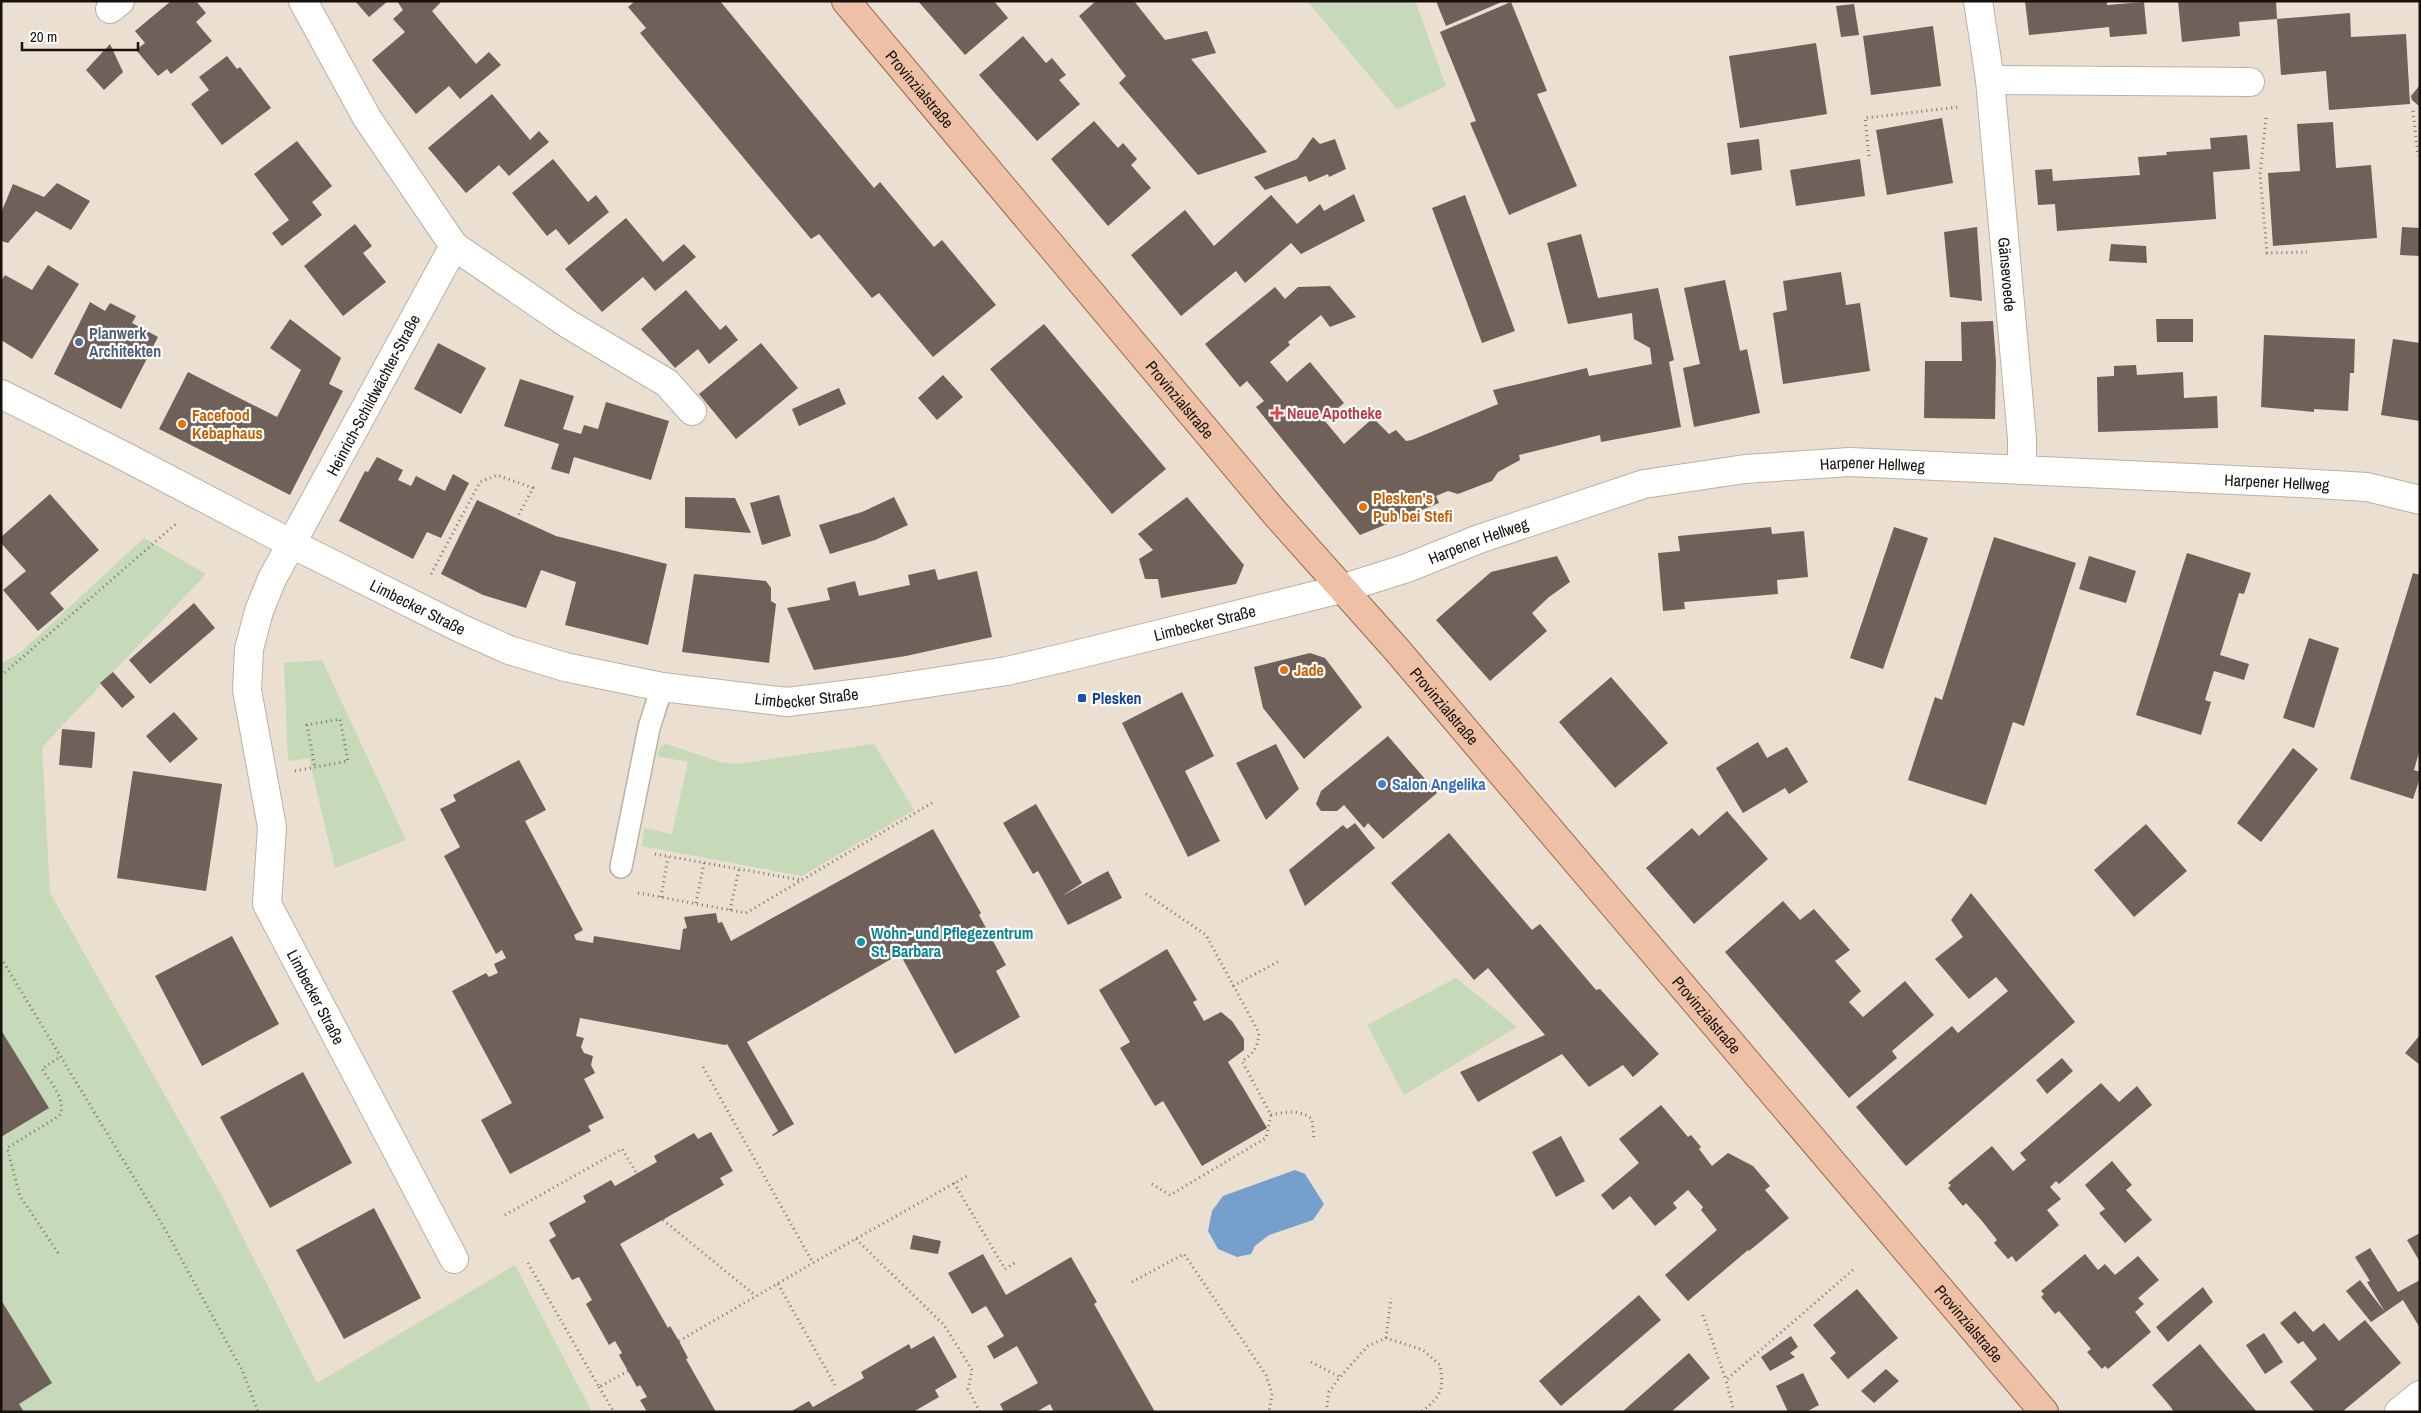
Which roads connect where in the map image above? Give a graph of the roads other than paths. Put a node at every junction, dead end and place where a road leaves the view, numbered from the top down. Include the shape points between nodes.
1 (303, 1) edge
2 (846, 1) edge
3 (1978, 1) edge
4 (2250, 82) dead end
5 (1991, 91) junction
6 (454, 246) junction
7 (1, 394) edge
8 (692, 411) dead end
9 (2022, 470) junction
10 (2420, 500) edge
11 (292, 544) junction
12 (1341, 589) junction
13 (662, 687) junction
14 (623, 858) road end
15 (454, 1259) dead end
16 (2420, 1395) edge
17 (2044, 1412) edge
18 (2399, 1412) edge

1 - 6 street via 367,118
2 - 12 main road, Provinzialstraße
3 - 5 street, Gänsevoede
4 - 5 street
5 - 9 street, Gänsevoede via 2022,438
6 - 8 street via 568,324 667,383
6 - 11 street, Heinrich-Schildwächter-Straße
7 - 11 street, Limbecker Straße
9 - 10 street, Harpener Hellweg via 2367,488
9 - 12 street, Harpener Hellweg via 1850,462 1745,469 1644,484
11 - 13 street, Limbecker Straße via 510,650 565,667
11 - 15 street, Limbecker Straße via 259,611 249,649 247,690 272,828 267,904
12 - 13 street, Limbecker Straße via 1007,671 868,692 787,702
12 - 17 main road, Provinzialstraße via 1402,656
13 - 14 lane via 649,728
16 - 18 street

